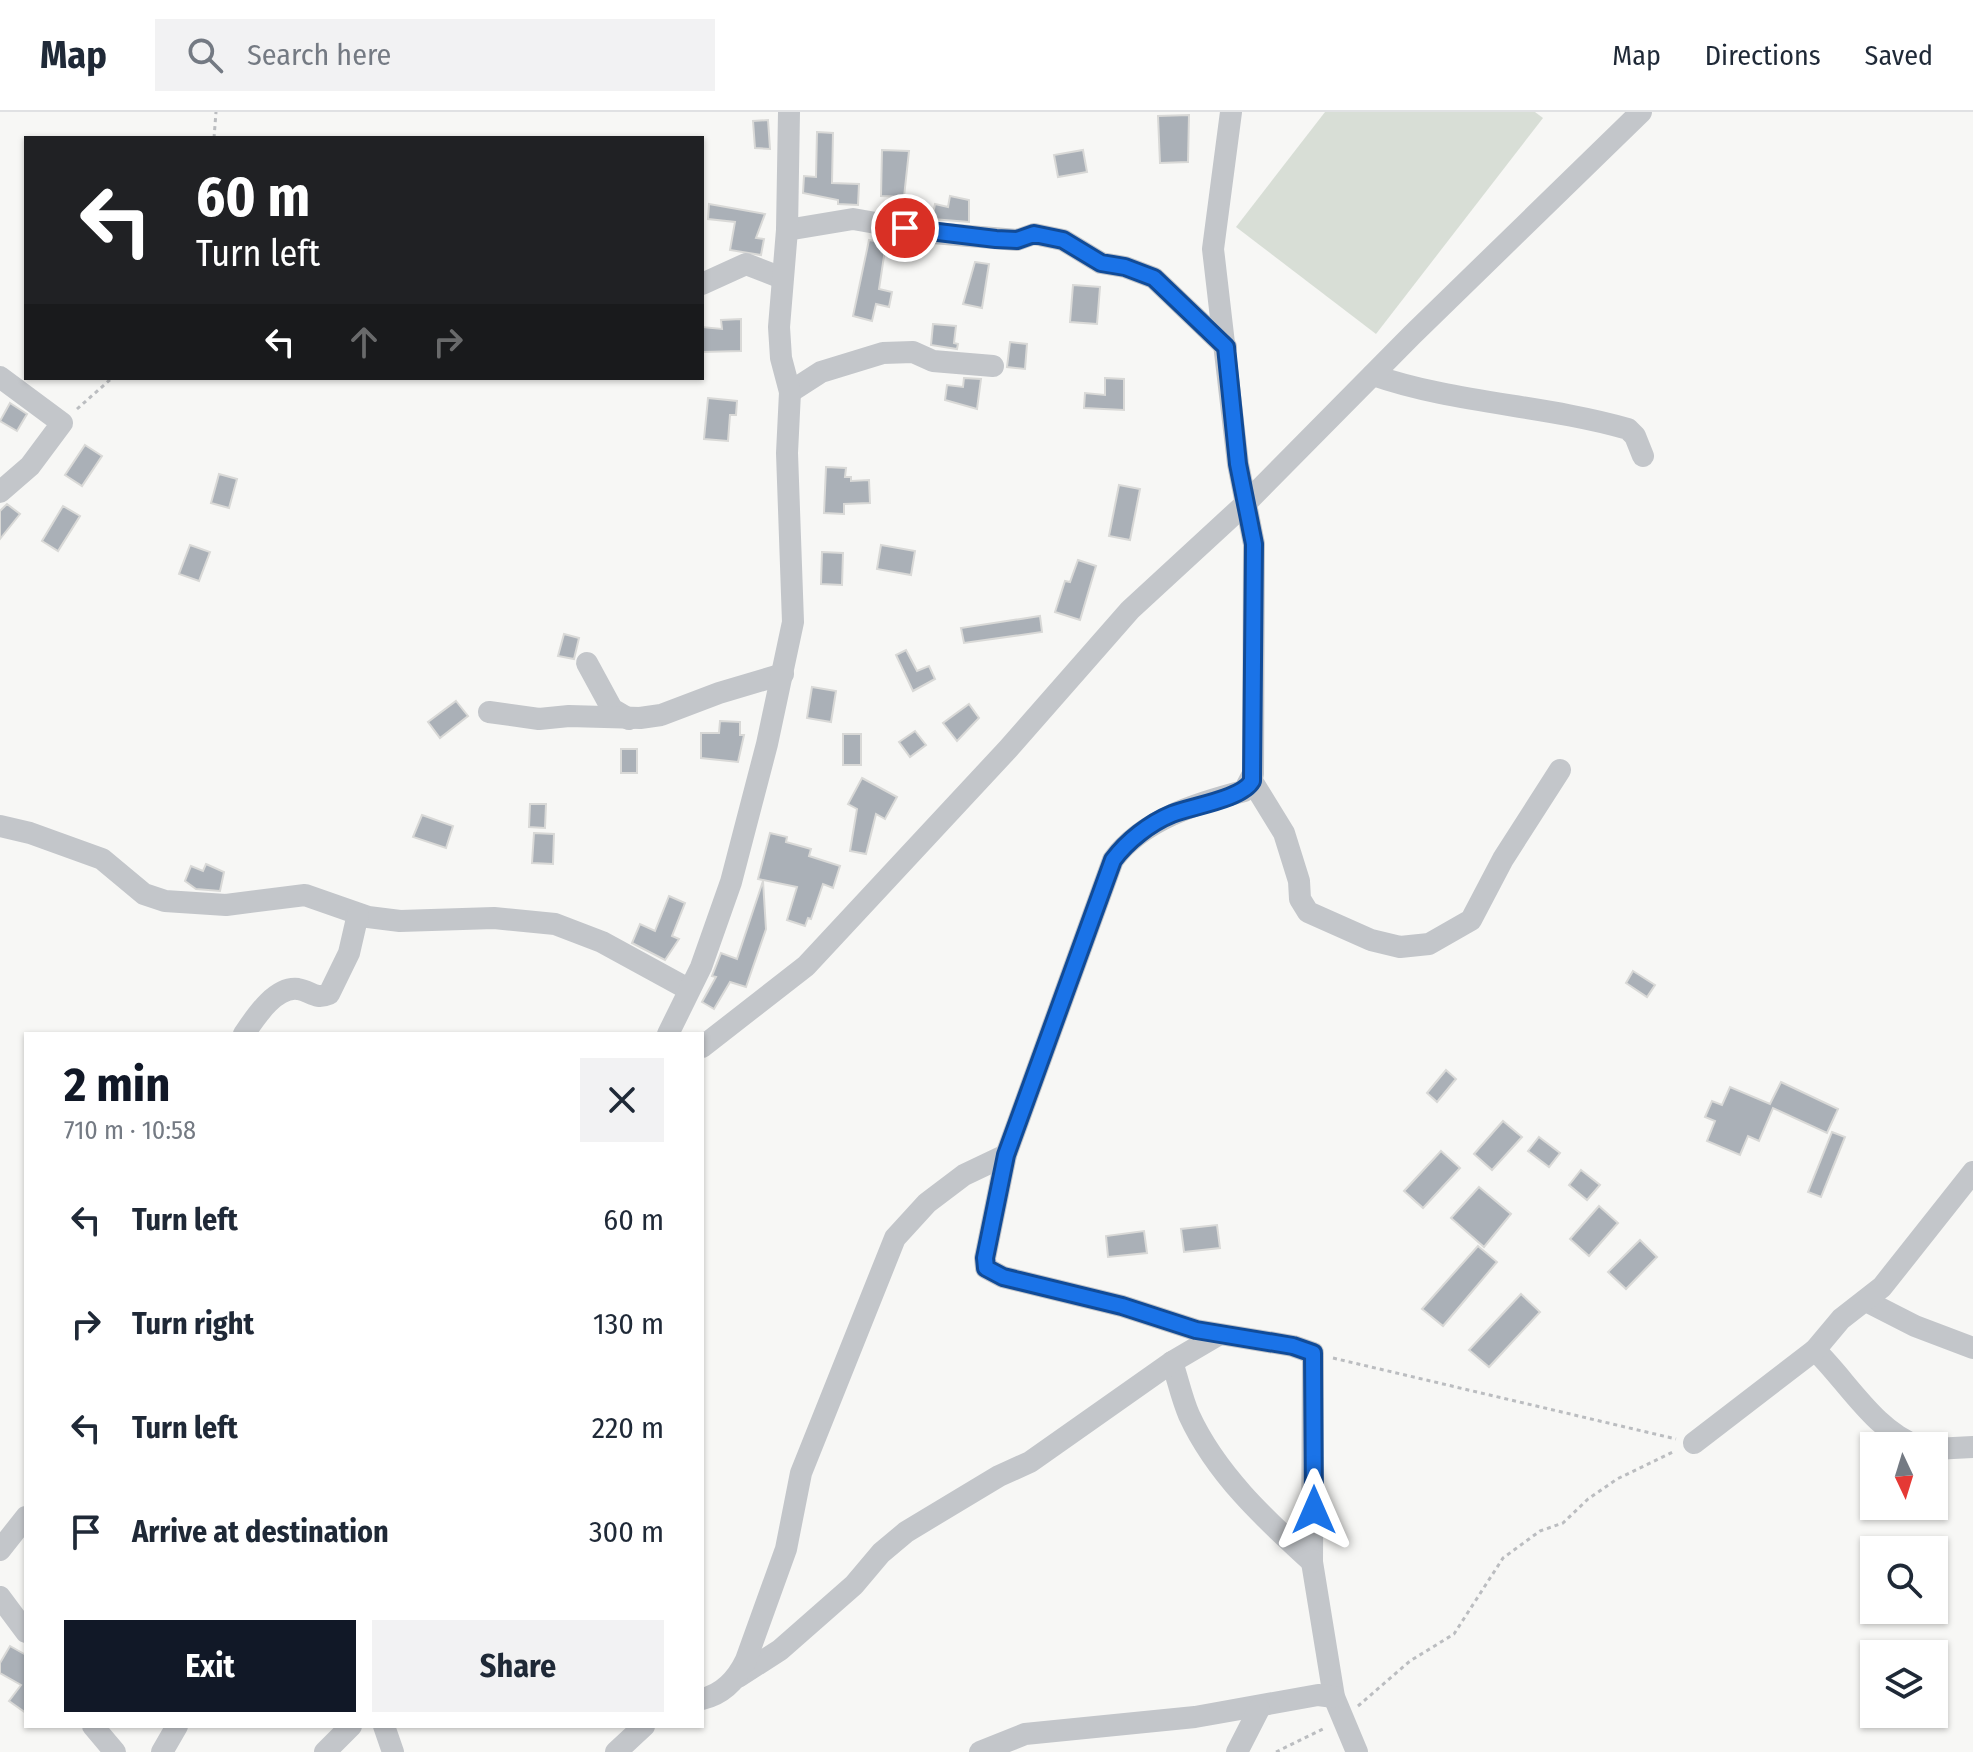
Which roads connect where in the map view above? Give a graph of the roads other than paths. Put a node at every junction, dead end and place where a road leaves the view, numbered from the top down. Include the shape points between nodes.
1 (789, 112) edge
2 (1231, 112) edge
3 (1641, 112) edge
4 (787, 230) junction
5 (782, 278) junction
6 (704, 283) edge
7 (1226, 347) junction
8 (993, 366) dead end
9 (1373, 375) junction
10 (0, 377) edge
11 (790, 392) junction
12 (1643, 456) dead end
13 (0, 492) edge
14 (1244, 505) junction
15 (587, 663) dead end
16 (783, 674) junction
17 (489, 712) dead end
18 (629, 719) junction
19 (1560, 770) dead end
20 (1252, 781) junction
21 (0, 826) edge
22 (358, 914) junction
23 (688, 989) junction
24 (245, 1032) edge
25 (669, 1032) edge
26 (704, 1045) edge
27 (1006, 1155) junction
28 (1973, 1172) edge
29 (1866, 1301) junction
30 (1218, 1335) junction
31 (1973, 1348) edge
32 (1815, 1350) junction
33 (1172, 1362) junction
34 (1894, 1432) edge
35 (1694, 1443) road end
36 (1973, 1447) edge
37 (1948, 1448) edge
38 (22, 1526) edge
39 (0, 1550) edge
40 (1312, 1562) junction
41 (0, 1597) edge
42 (24, 1629) edge
43 (738, 1677) junction
44 (1334, 1697) junction
45 (704, 1698) edge
46 (1259, 1709) junction
47 (95, 1728) edge
48 (176, 1728) edge
49 (349, 1728) edge
50 (385, 1728) edge
51 (642, 1728) edge
52 (115, 1752) edge
53 (162, 1752) edge
54 (325, 1752) edge
55 (393, 1752) edge
56 (616, 1752) edge
57 (980, 1752) edge
58 (1237, 1752) edge
59 (1357, 1752) edge

1 - 4 street
2 - 7 street via 1213,249
3 - 9 street
4 - 5 street
4 - 7 street via 853,219 933,233 1017,240 1034,234 1063,240 1101,263 1154,278
5 - 6 street via 746,264
5 - 11 street via 781,358
7 - 14 street
8 - 11 street via 933,361 913,352 883,353 839,364
9 - 12 street via 1429,391 1628,429
9 - 14 street
10 - 13 street via 62,423 30,466
11 - 16 street via 793,622
14 - 20 street via 1254,544 1256,585
14 - 26 street via 1130,610 806,966
15 - 18 street via 612,709
16 - 18 street via 661,715
16 - 23 street via 731,882
17 - 18 street via 539,719
19 - 20 street via 1471,920 1429,944 1400,947 1308,912 1284,833
20 - 27 street via 1244,791 1171,814 1124,846 1113,860
21 - 22 street via 102,859 144,894 165,901 226,905 305,895
22 - 23 street via 400,921 494,918 555,924 602,942
22 - 24 street via 349,953 329,994 284,992
23 - 25 street
27 - 30 street via 985,1258 993,1274
27 - 43 street via 964,1175 927,1203 895,1238 801,1473 786,1549
28 - 29 street via 1909,1256
29 - 31 street
29 - 32 street via 1841,1319
30 - 33 street
30 - 40 street via 1313,1353
32 - 34 street
32 - 35 street
33 - 40 street via 1189,1414 1211,1456
33 - 43 street via 1048,1450 906,1532 780,1650
36 - 37 street
38 - 39 street
40 - 44 street
41 - 42 street
43 - 45 street
44 - 46 street via 1318,1695
44 - 59 street
46 - 57 street via 1025,1734
46 - 58 street
47 - 52 street
48 - 53 street
49 - 54 street
50 - 55 street
51 - 56 street

